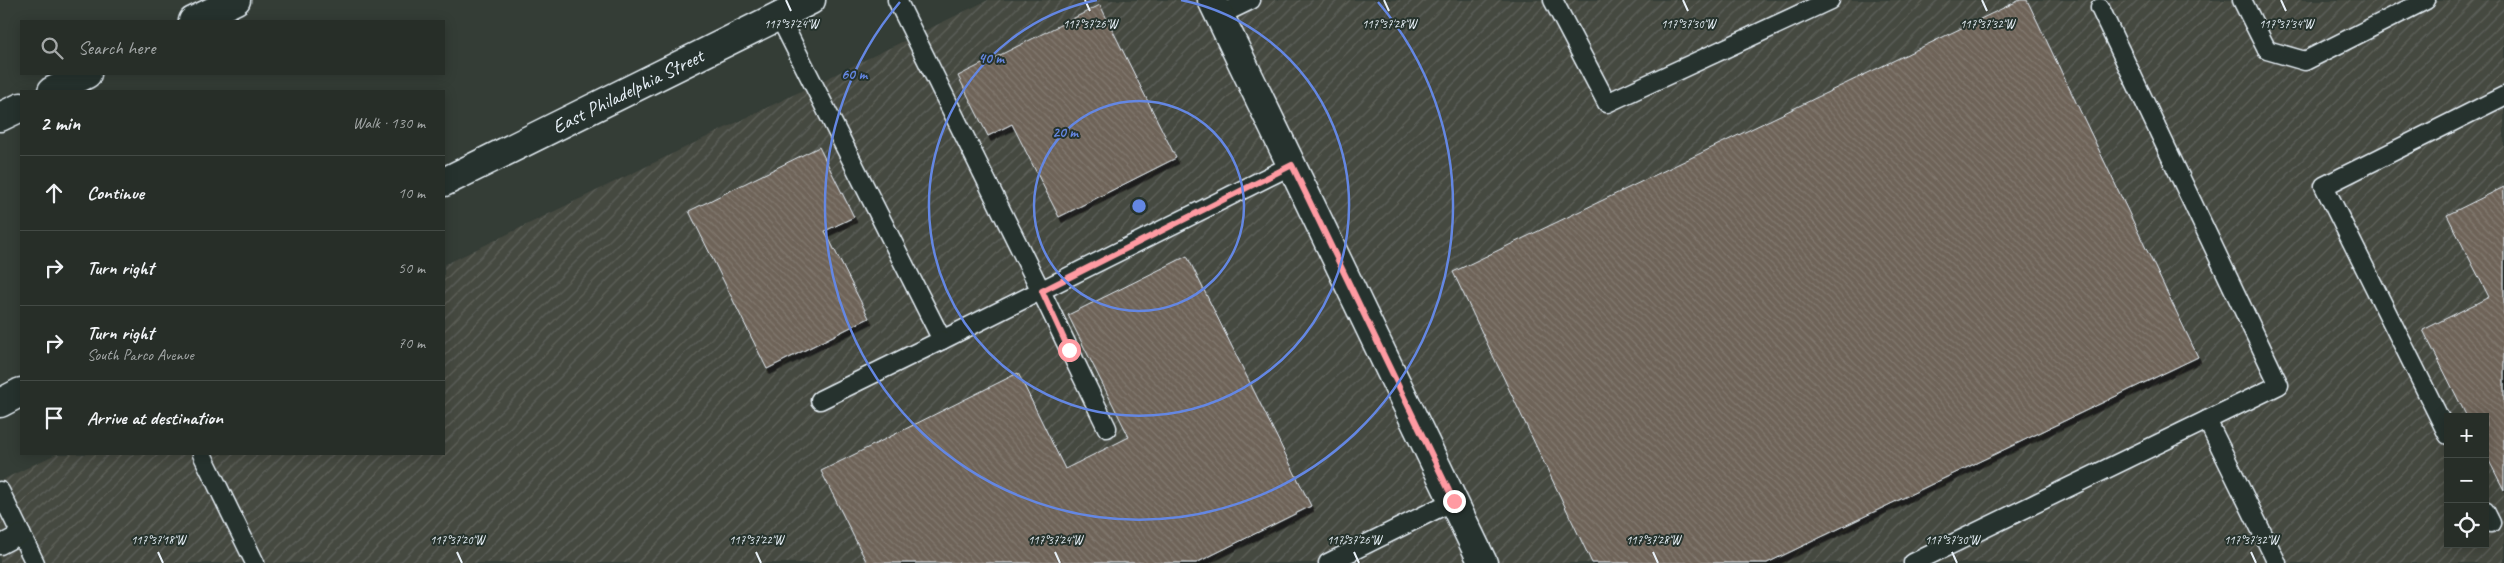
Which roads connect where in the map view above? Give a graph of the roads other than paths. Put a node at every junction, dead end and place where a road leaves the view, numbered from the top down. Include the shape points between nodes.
1 (236, 0) edge
2 (811, 0) edge
3 (897, 0) edge
4 (1251, 0) edge
5 (1553, 0) edge
6 (1830, 0) edge
7 (2242, 0) edge
8 (2426, 0) edge
9 (1216, 8) edge
10 (2100, 8) dead end
11 (779, 16) junction
12 (195, 20) edge
13 (85, 75) edge
14 (54, 90) edge
15 (2504, 96) edge
16 (20, 107) edge
17 (0, 117) edge
18 (1292, 165) junction
19 (445, 182) edge
20 (1042, 291) junction
21 (942, 340) junction
22 (20, 393) edge
23 (820, 400) dead end
24 (0, 403) edge
25 (2207, 420) junction
26 (2444, 427) edge
27 (1107, 428) dead end
28 (202, 455) edge
29 (0, 491) edge
30 (1454, 501) junction
31 (21, 534) junction
32 (0, 545) edge
33 (35, 563) edge
34 (255, 563) edge
35 (1328, 563) edge
36 (1483, 563) edge
37 (1913, 563) edge
38 (2276, 563) edge

1 - 12 street
2 - 11 street, East Philadelphia Street
3 - 20 lane
4 - 9 lane
5 - 6 lane via 1607,103
7 - 8 lane via 2267,50 2304,61
9 - 18 street
10 - 25 lane via 2279,385
11 - 19 street, East Philadelphia Street
11 - 21 lane
13 - 14 street
15 - 26 lane via 2324,186
16 - 17 street
18 - 20 lane
18 - 30 street
20 - 21 lane
20 - 27 lane
21 - 23 lane
22 - 24 street
25 - 37 lane
25 - 38 lane
28 - 34 lane
29 - 31 lane
30 - 35 lane
30 - 36 street
31 - 32 lane
31 - 33 lane

